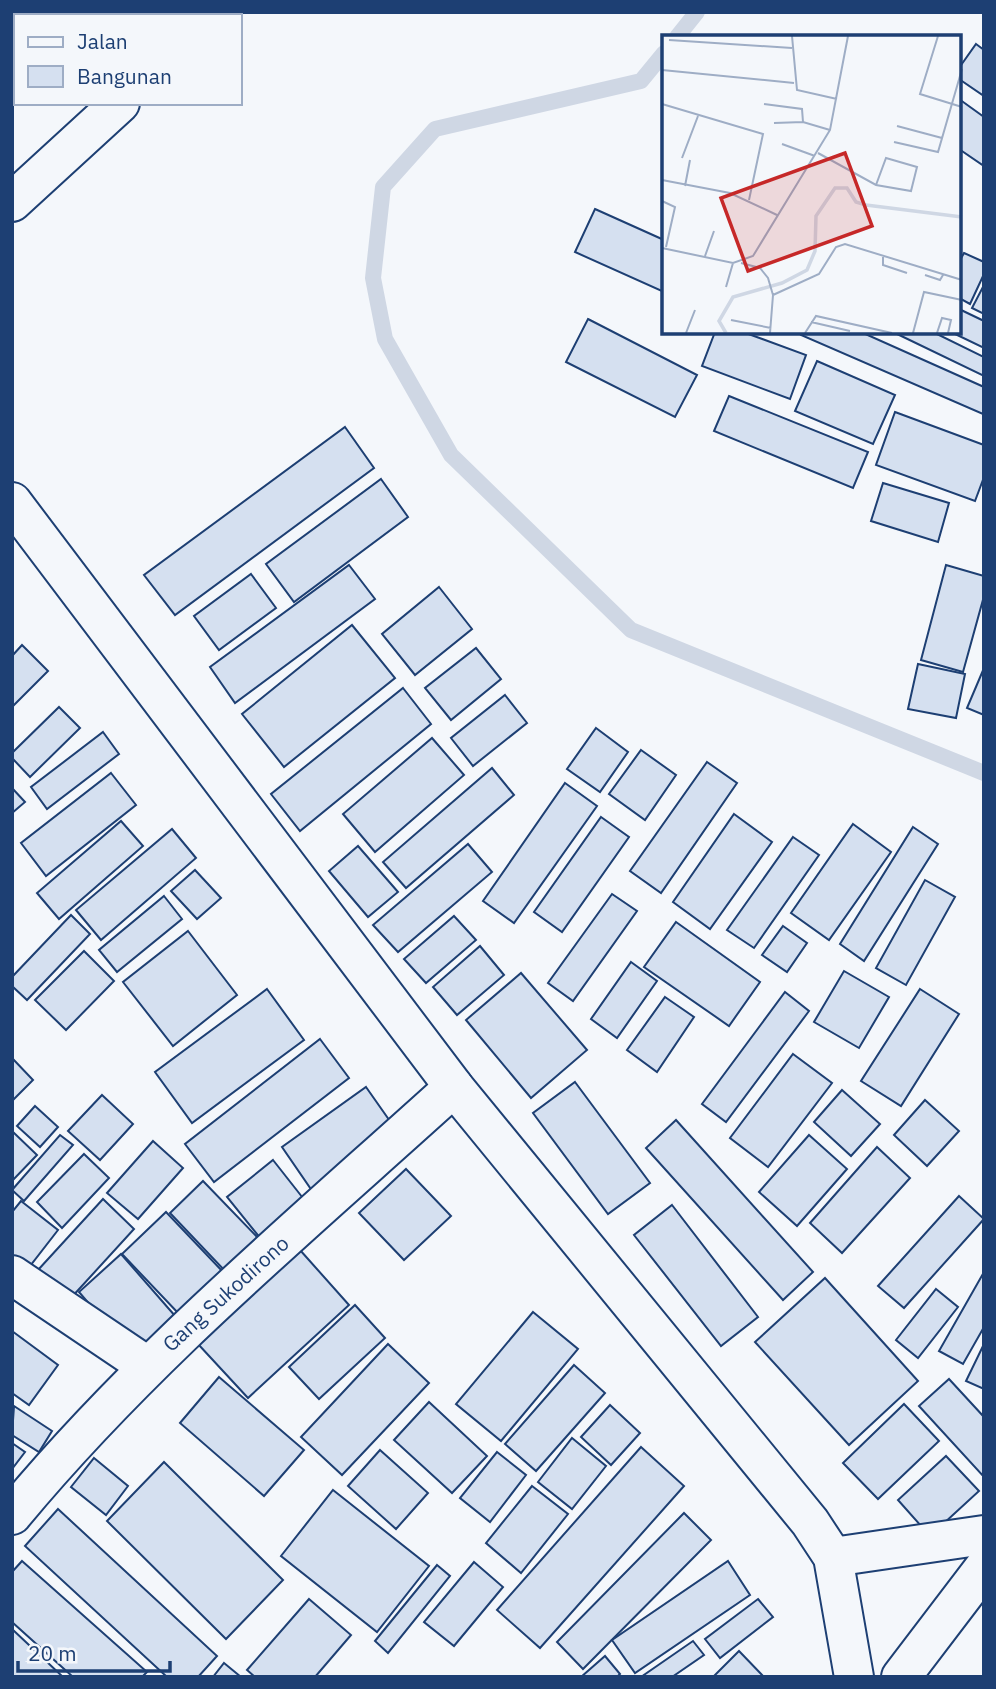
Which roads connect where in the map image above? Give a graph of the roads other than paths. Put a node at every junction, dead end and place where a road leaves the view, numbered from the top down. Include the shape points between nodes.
1 (118, 105) edge
2 (12, 202) edge
3 (12, 502) edge
4 (454, 1087) junction
5 (12, 1276) edge
6 (147, 1366) junction
7 (12, 1515) edge
8 (984, 1535) edge
9 (833, 1557) junction
10 (984, 1568) edge
11 (854, 1677) edge
12 (901, 1677) edge

1 - 2 main road
3 - 4 main road
4 - 6 main road, Gang Sukodirono
4 - 9 main road via 810,1522
5 - 6 main road
6 - 7 main road, Gang Sukodirono via 61,1455
8 - 9 main road
9 - 11 main road
10 - 12 main road

